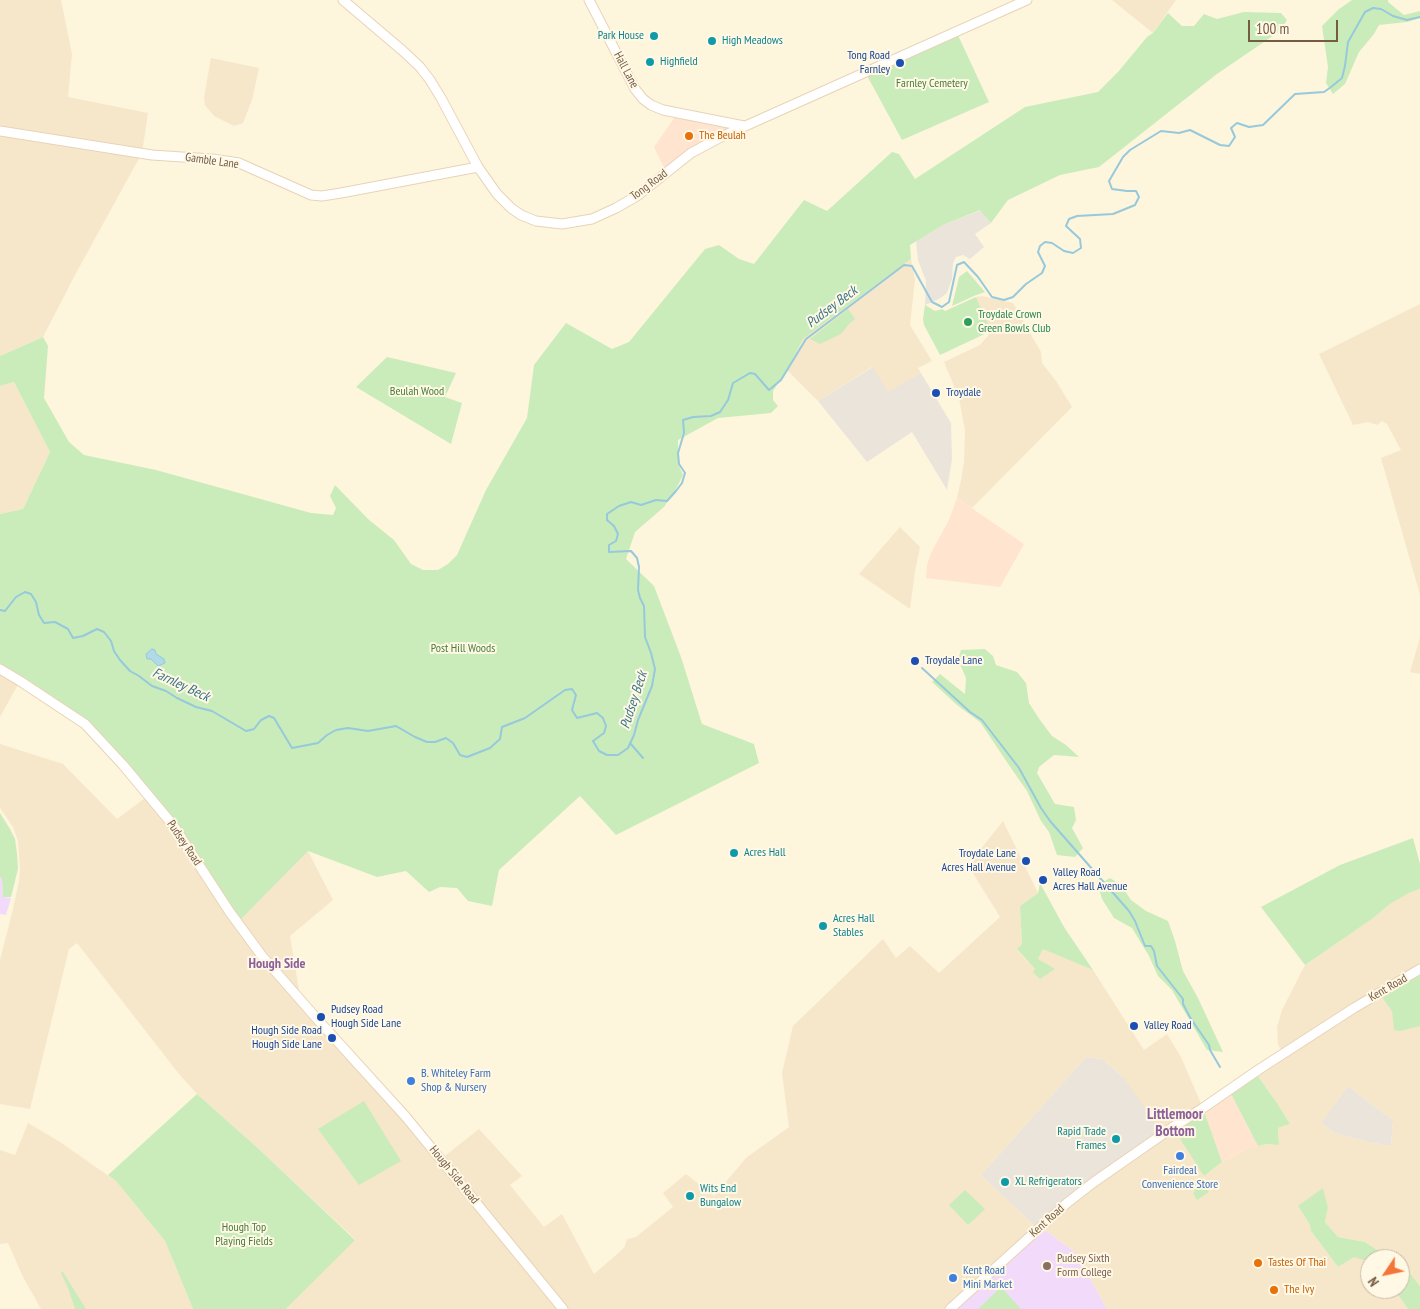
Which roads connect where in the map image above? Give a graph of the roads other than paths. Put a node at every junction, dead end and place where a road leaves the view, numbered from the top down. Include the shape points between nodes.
1 (343, 0) edge
2 (589, 0) edge
3 (1027, 0) edge
4 (744, 126) junction
5 (0, 130) edge
6 (478, 168) junction
7 (0, 669) edge
8 (1420, 969) edge
9 (341, 1045) joint
10 (563, 1309) edge
11 (950, 1309) edge

1 - 6 street, Tong Road via 420,67 441,98
2 - 4 street, Hall Lane via 643,99 663,110
3 - 4 street, Tong Road
4 - 6 street, Tong Road via 692,152 637,196 616,208 592,219 562,224 536,222 521,215 497,194
5 - 6 street, Gamble Lane via 152,155 239,163 311,195 322,196
7 - 9 street, Pudsey Road via 84,724 105,745 173,825 262,956
8 - 11 street, Kent Road via 1258,1070 1094,1182
9 - 10 street, Hough Side Road via 406,1117

